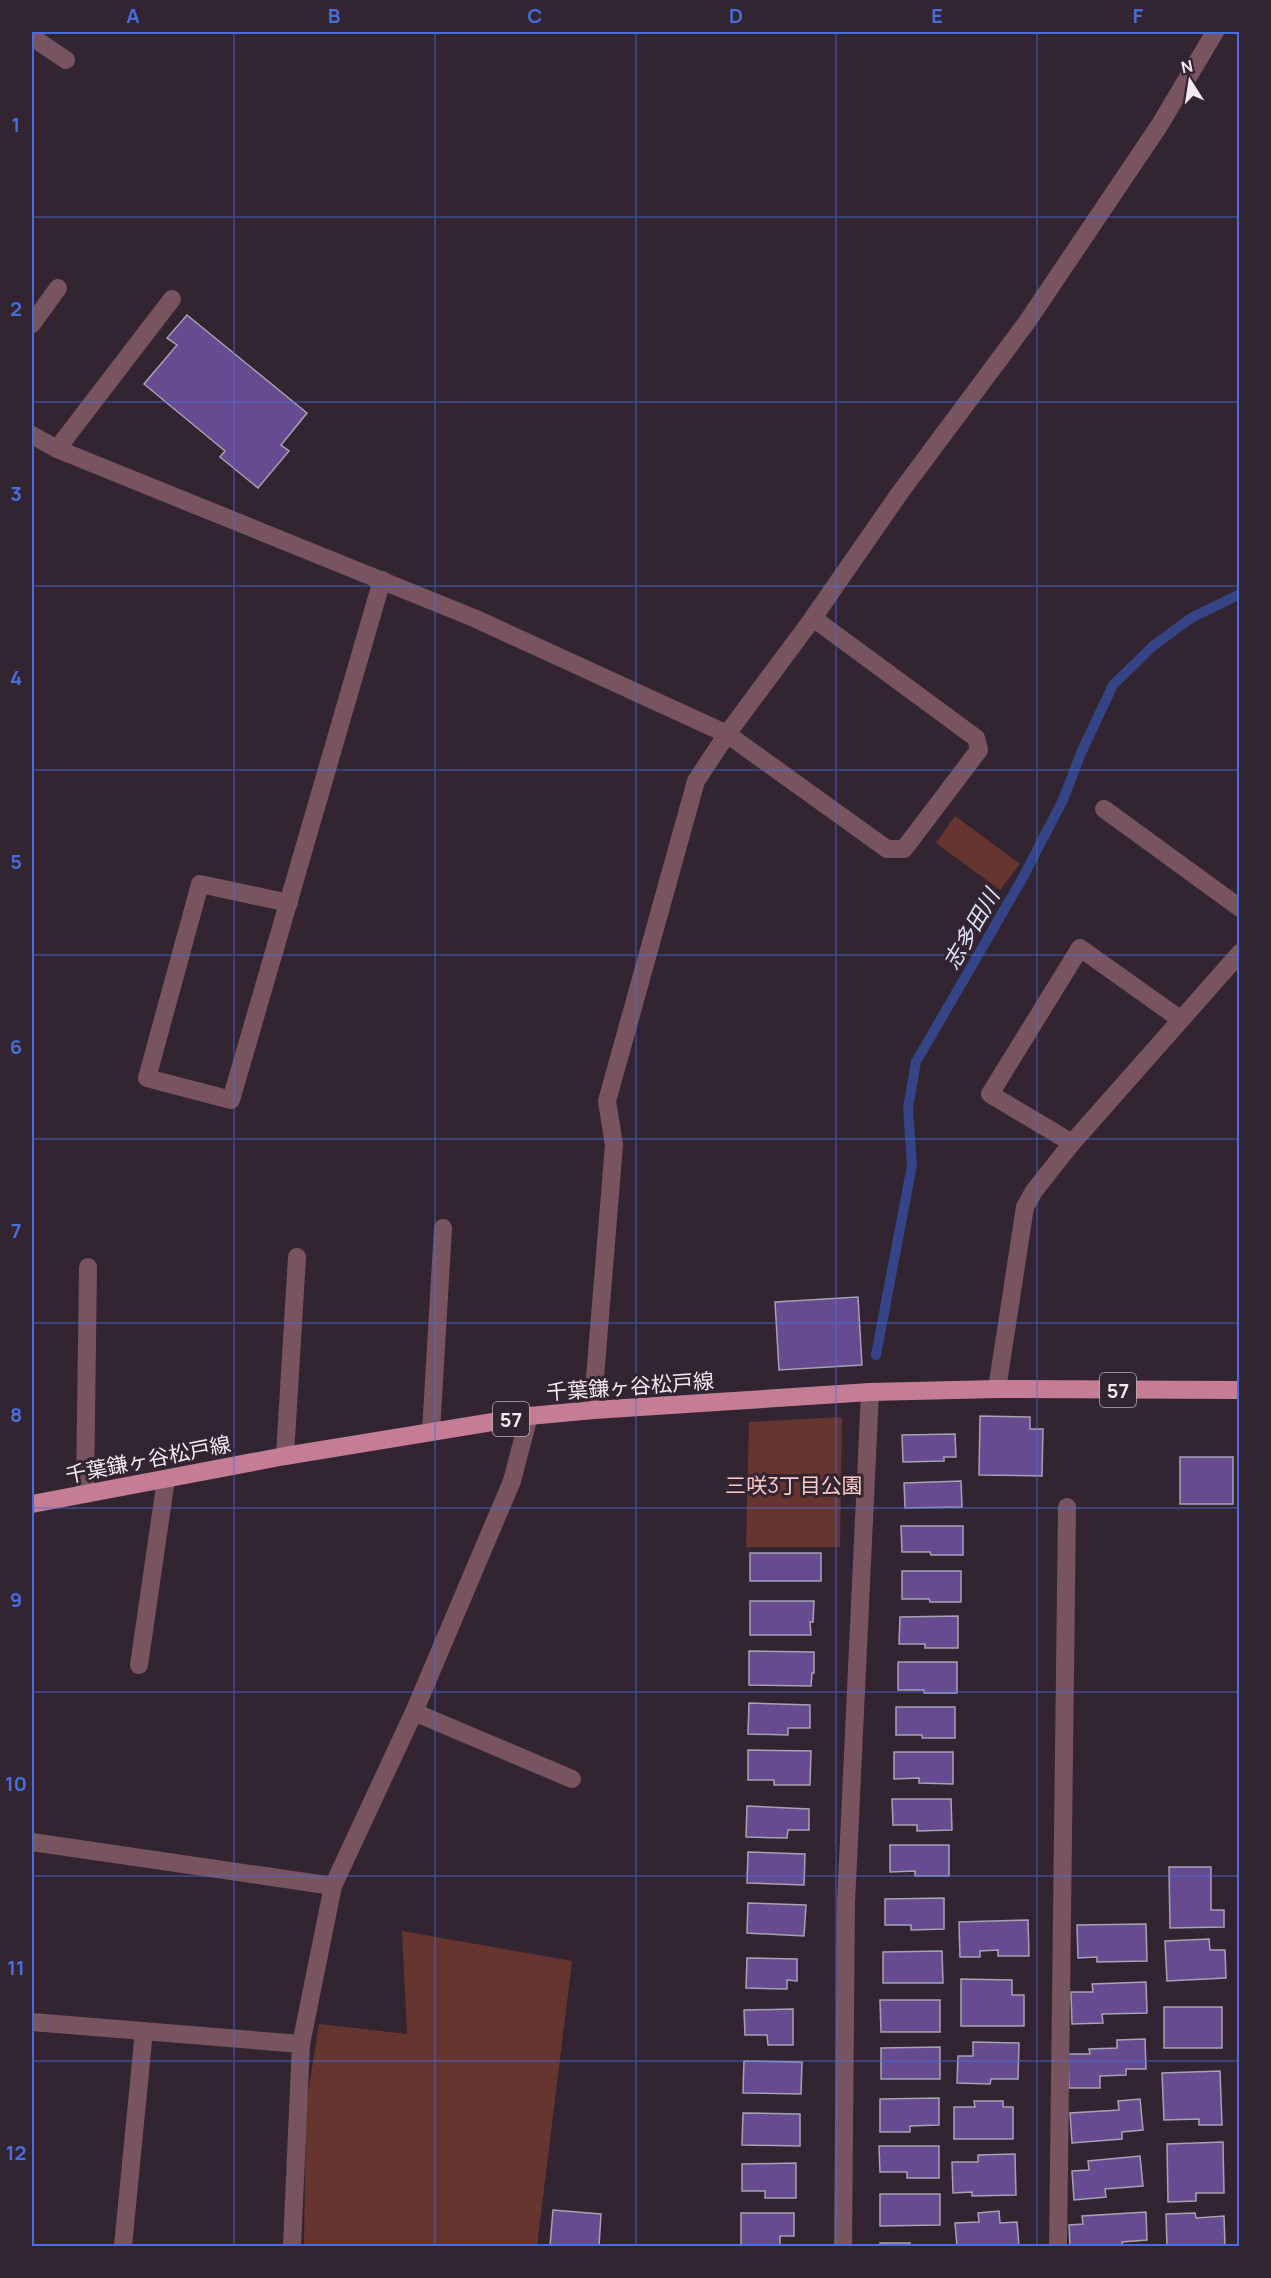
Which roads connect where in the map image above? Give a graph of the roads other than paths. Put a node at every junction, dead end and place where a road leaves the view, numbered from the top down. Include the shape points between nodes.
1 (1215, 32) edge
2 (32, 37) edge
3 (66, 60) dead end
4 (58, 288) dead end
5 (172, 299) dead end
6 (32, 324) edge
7 (32, 435) edge
8 (57, 448) junction
9 (382, 580) junction
10 (813, 618) junction
11 (727, 734) junction
12 (1104, 809) dead end
13 (289, 903) junction
14 (1239, 908) edge
15 (1239, 953) edge
16 (1180, 1019) junction
17 (1072, 1143) junction
18 (443, 1228) dead end
19 (297, 1257) dead end
20 (88, 1267) dead end
21 (997, 1389) junction
22 (1239, 1390) edge
23 (870, 1392) junction
24 (594, 1410) junction
25 (529, 1416) junction
26 (431, 1432) junction
27 (285, 1456) junction
28 (166, 1479) junction
29 (85, 1494) junction
30 (32, 1504) edge
31 (1067, 1507) dead end
32 (139, 1665) dead end
33 (414, 1712) junction
34 (572, 1779) dead end
35 (32, 1842) edge
36 (333, 1886) junction
37 (32, 2022) edge
38 (144, 2031) junction
39 (301, 2044) junction
40 (123, 2247) edge
41 (292, 2247) edge
42 (843, 2247) edge
43 (1058, 2247) edge

1 - 10 street via 1159,126 1027,322 898,494
2 - 3 street
4 - 6 street
5 - 8 street
7 - 8 street
8 - 9 street
9 - 11 street
9 - 13 street
10 - 11 street
10 - 11 street via 976,738 979,750 904,849 887,849
11 - 24 street via 696,781 607,1101 614,1144
12 - 14 street
13 - 13 street via 200,884 147,1078 231,1100
15 - 16 street
16 - 17 street
16 - 17 street via 1080,948 990,1094
17 - 21 street via 1025,1207
18 - 26 street
19 - 27 street
20 - 29 street
21 - 22 main road, 千葉鎌ヶ谷松戸線 / 57
21 - 23 main road, 千葉鎌ヶ谷松戸線 / 57
23 - 24 main road, 千葉鎌ヶ谷松戸線 / 57
23 - 42 street via 846,1903
24 - 25 main road, 千葉鎌ヶ谷松戸線 / 57
25 - 26 main road, 千葉鎌ヶ谷松戸線 / 57
25 - 33 street via 512,1481
26 - 27 main road, 千葉鎌ヶ谷松戸線 / 57
27 - 28 main road, 千葉鎌ヶ谷松戸線 / 57
28 - 29 main road, 千葉鎌ヶ谷松戸線 / 57
28 - 32 street
29 - 30 main road, 千葉鎌ヶ谷松戸線 / 57
31 - 43 street
33 - 34 street
33 - 36 street
35 - 36 street
36 - 39 street
37 - 38 street
38 - 39 street
38 - 40 street
39 - 41 street

